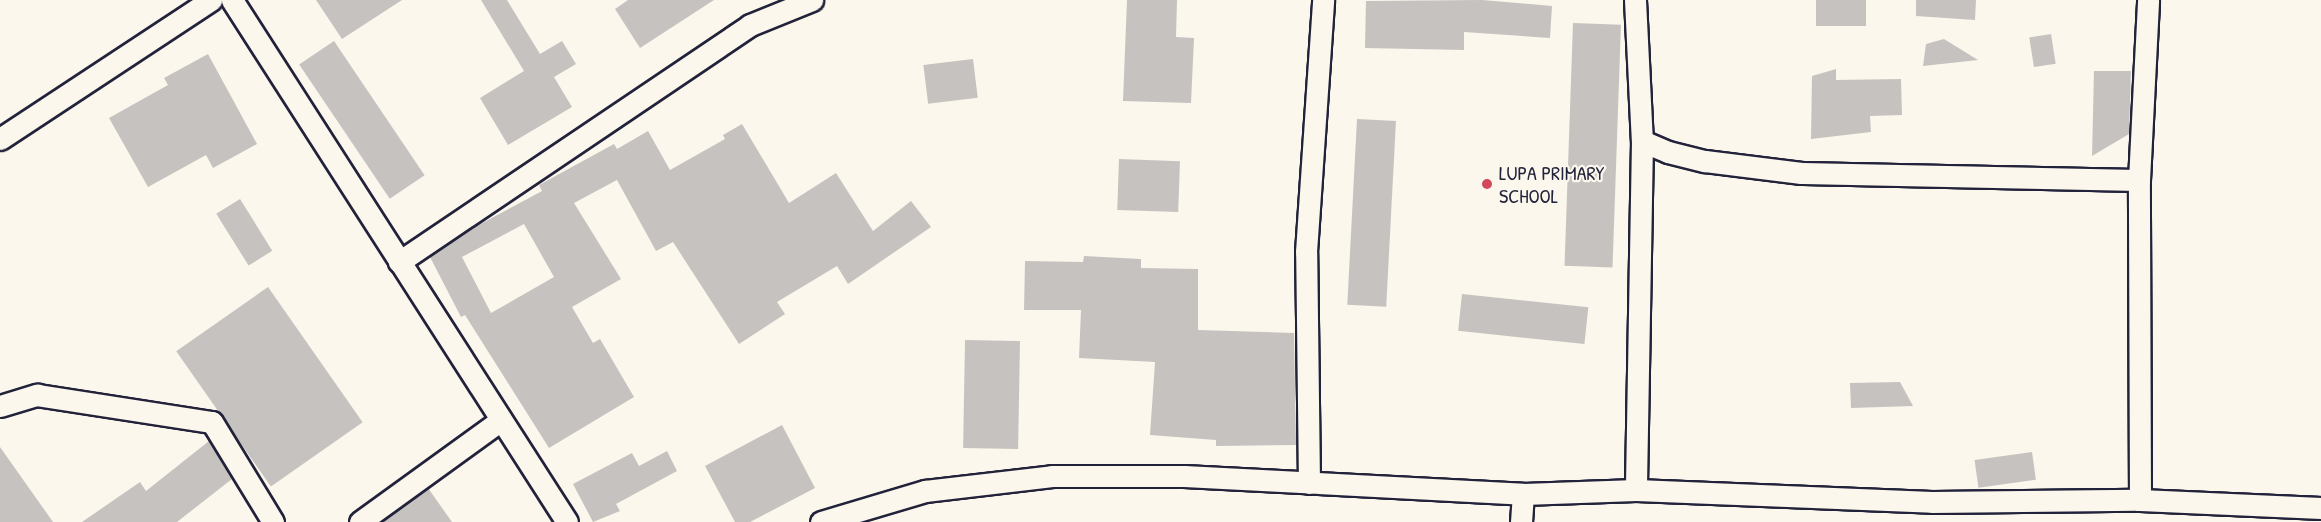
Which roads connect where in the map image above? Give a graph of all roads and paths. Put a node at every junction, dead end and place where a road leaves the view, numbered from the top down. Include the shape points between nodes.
1 (211, 0) edge
2 (232, 0) edge
3 (812, 0) edge
4 (1323, 0) edge
5 (1635, 0) edge
6 (2148, 0) edge
7 (0, 138) edge
8 (1642, 141) junction
9 (2139, 180) junction
10 (399, 262) junction
11 (0, 406) edge
12 (501, 420) junction
13 (1309, 483) junction
14 (1636, 490) junction
15 (1523, 494) junction
16 (2140, 500) junction
17 (2321, 508) edge
18 (2268, 514) edge
19 (273, 522) edge
20 (360, 522) edge
21 (567, 522) edge
22 (822, 522) edge
23 (1521, 522) edge

1 - 7 street
2 - 10 street
3 - 10 street via 750,25
4 - 13 street via 1306,252
5 - 8 street
6 - 9 street
8 - 9 street via 1706,161 1801,173
8 - 14 street
9 - 16 street
10 - 12 street
11 - 19 street via 37,395 212,422
12 - 20 street
12 - 21 street
13 - 15 street
13 - 22 street via 1184,476 1052,476 925,491
14 - 15 street
14 - 16 street via 1932,502
15 - 23 street
16 - 18 street
17 - 18 street

